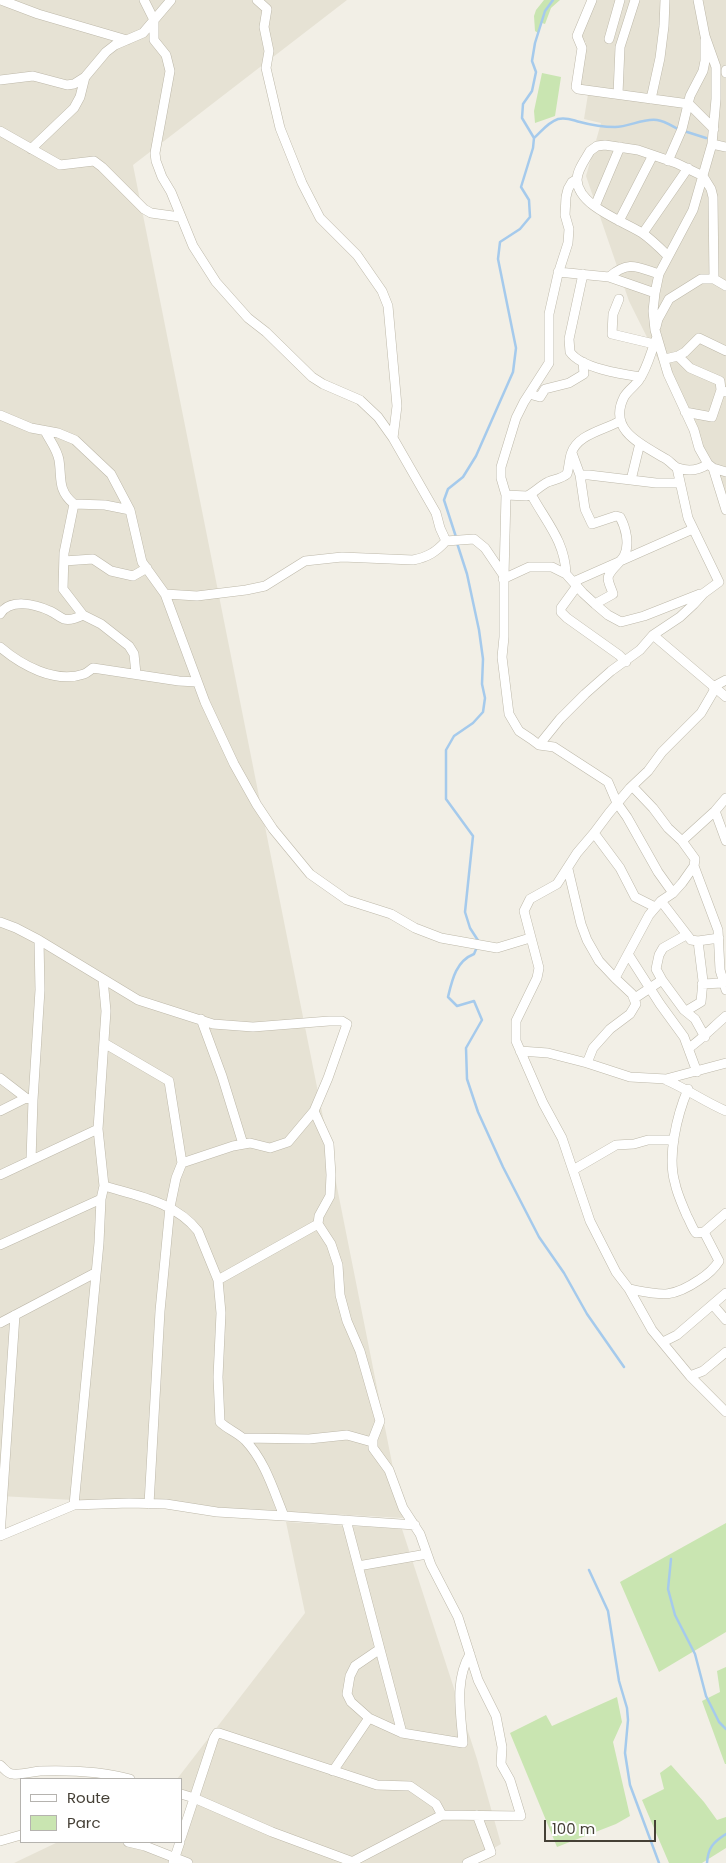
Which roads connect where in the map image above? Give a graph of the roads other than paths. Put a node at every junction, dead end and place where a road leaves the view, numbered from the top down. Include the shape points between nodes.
1 (1, 0) edge
2 (145, 0) edge
3 (171, 0) edge
4 (257, 0) edge
5 (592, 0) edge
6 (620, 0) edge
7 (634, 0) edge
8 (665, 0) edge
9 (698, 0) edge
10 (23, 4) edge
11 (154, 20) junction
12 (705, 36) junction
13 (609, 39) dead end
14 (127, 40) junction
15 (716, 67) junction
16 (726, 72) edge
17 (85, 77) junction
18 (0, 80) edge
19 (618, 94) junction
20 (651, 99) junction
21 (689, 104) junction
22 (714, 129) junction
23 (0, 131) edge
24 (712, 144) junction
25 (620, 147) junction
26 (726, 147) edge
27 (30, 148) junction
28 (653, 155) junction
29 (668, 161) junction
30 (688, 168) junction
31 (703, 176) junction
32 (577, 178) junction
33 (595, 206) junction
34 (180, 217) junction
35 (619, 221) junction
36 (643, 233) junction
37 (668, 256) junction
38 (558, 272) junction
39 (583, 274) junction
40 (660, 274) junction
41 (610, 277) junction
42 (714, 279) junction
43 (726, 286) edge
44 (655, 293) junction
45 (619, 299) dead end
46 (655, 337) junction
47 (726, 351) edge
48 (678, 356) junction
49 (665, 359) junction
50 (583, 362) junction
51 (641, 377) junction
52 (724, 391) edge
53 (529, 394) junction
54 (685, 412) junction
55 (0, 415) edge
56 (620, 420) junction
57 (45, 432) junction
58 (393, 438) junction
59 (640, 443) junction
60 (572, 453) junction
61 (710, 466) junction
62 (677, 468) junction
63 (726, 472) edge
64 (580, 475) junction
65 (630, 480) junction
66 (680, 482) junction
67 (531, 494) junction
68 (506, 495) junction
69 (74, 504) junction
70 (130, 510) junction
71 (726, 510) edge
72 (693, 529) junction
73 (446, 541) junction
74 (64, 561) junction
75 (618, 563) junction
76 (147, 568) junction
77 (566, 574) junction
78 (503, 577) junction
79 (723, 581) edge
80 (575, 584) junction
81 (704, 593) junction
82 (165, 594) junction
83 (595, 604) junction
84 (0, 614) edge
85 (83, 616) junction
86 (654, 635) junction
87 (0, 647) edge
88 (626, 662) junction
89 (136, 674) junction
90 (726, 680) edge
91 (197, 682) junction
92 (714, 688) junction
93 (726, 697) edge
94 (539, 744) junction
95 (632, 786) junction
96 (726, 798) edge
97 (617, 803) junction
98 (715, 812) junction
99 (594, 833) junction
100 (682, 840) junction
101 (726, 841) edge
102 (694, 866) junction
103 (568, 868) junction
104 (673, 893) junction
105 (658, 904) junction
106 (0, 922) edge
107 (721, 931) edge
108 (686, 935) junction
109 (530, 938) junction
110 (39, 940) junction
111 (698, 941) junction
112 (628, 954) junction
113 (616, 978) junction
114 (103, 979) junction
115 (662, 980) junction
116 (702, 984) junction
117 (724, 986) edge
118 (650, 989) junction
119 (635, 998) junction
120 (686, 1012) junction
121 (726, 1016) edge
122 (201, 1019) junction
123 (705, 1037) junction
124 (104, 1043) junction
125 (689, 1048) junction
126 (520, 1051) junction
127 (587, 1063) junction
128 (726, 1063) edge
129 (697, 1072) junction
130 (0, 1078) edge
131 (666, 1080) junction
132 (688, 1089) junction
133 (29, 1099) junction
134 (0, 1111) edge
135 (314, 1111) junction
136 (726, 1111) edge
137 (98, 1129) junction
138 (674, 1140) junction
139 (243, 1144) junction
140 (31, 1160) junction
141 (182, 1162) junction
142 (573, 1170) junction
143 (0, 1175) edge
144 (104, 1186) junction
145 (101, 1200) junction
146 (170, 1207) junction
147 (726, 1213) edge
148 (318, 1224) junction
149 (704, 1232) junction
150 (0, 1245) edge
151 (722, 1258) edge
152 (95, 1274) junction
153 (218, 1280) junction
154 (629, 1290) junction
155 (726, 1293) edge
156 (713, 1305) junction
157 (15, 1315) junction
158 (726, 1320) edge
159 (0, 1323) edge
160 (663, 1342) junction
161 (726, 1352) edge
162 (690, 1376) junction
163 (726, 1412) edge
164 (243, 1438) junction
165 (372, 1442) junction
166 (149, 1504) junction
167 (74, 1505) junction
168 (284, 1516) junction
169 (346, 1520) junction
170 (415, 1525) junction
171 (0, 1536) edge
172 (428, 1554) junction
173 (358, 1566) junction
174 (380, 1649) junction
175 (470, 1654) junction
176 (369, 1718) junction
177 (402, 1733) junction
178 (0, 1765) edge
179 (333, 1771) junction
180 (126, 1778) edge
181 (182, 1794) edge
182 (194, 1798) junction
183 (442, 1815) junction
184 (478, 1815) junction
185 (20, 1835) edge
186 (182, 1835) edge
187 (0, 1841) edge
188 (131, 1843) edge
189 (180, 1843) edge
190 (174, 1860) edge
191 (352, 1862) edge
192 (188, 1863) edge
193 (467, 1863) edge

1 - 10 street
2 - 11 street
3 - 11 street
4 - 58 street via 267,8 264,27 269,51 266,68 274,106 302,183 320,218 357,255 382,291 388,306 398,406
5 - 19 street via 577,36 582,48 576,87
6 - 13 street
7 - 19 street via 620,47
8 - 20 street via 661,50
9 - 12 street
10 - 14 street
11 - 14 street via 143,33
11 - 34 street via 154,40 166,56 170,71 156,143 156,162
12 - 15 street
12 - 21 street via 703,71
14 - 17 street via 106,52
15 - 16 street
15 - 22 street
17 - 18 street via 67,85 33,76
17 - 27 street via 74,108
19 - 20 street
20 - 21 street
21 - 22 street
21 - 29 street
22 - 24 street
23 - 27 street
24 - 26 street
24 - 31 street
25 - 28 street
25 - 32 street via 600,145 593,149
25 - 33 street
27 - 34 street via 60,165 94,161 144,209
28 - 29 street
28 - 35 street
29 - 30 street
30 - 31 street
30 - 36 street
31 - 37 street via 693,210
31 - 42 street via 713,197
32 - 33 street via 580,191
32 - 38 street via 568,189 568,243
33 - 35 street
34 - 58 street via 201,260 230,301 312,378 360,400
35 - 36 street
36 - 37 street
37 - 40 street
38 - 39 street
38 - 53 street via 549,314 549,363
39 - 41 street
39 - 50 street via 569,339 570,352
40 - 41 street via 629,265
40 - 44 street
41 - 44 street
42 - 43 street
42 - 46 street via 701,279 669,299 658,318
44 - 46 street
45 - 46 street via 613,314 612,334
46 - 49 street
46 - 51 street
47 - 48 street via 699,338
48 - 49 street
48 - 52 street via 690,368 720,381
49 - 54 street
50 - 51 street via 612,373
50 - 53 street via 584,374 569,383 545,389 540,397
51 - 56 street via 624,397
52 - 54 street via 712,416
53 - 68 street via 516,418 501,468
54 - 61 street
55 - 57 street
56 - 59 street via 628,434
56 - 60 street via 583,439
57 - 69 street via 56,449 63,491
57 - 70 street via 68,436 94,457 111,474
58 - 73 street via 436,513
59 - 62 street
59 - 65 street
60 - 64 street
60 - 67 street via 567,474 550,480
61 - 62 street via 696,470
61 - 63 street
61 - 71 street
62 - 66 street
64 - 65 street
64 - 75 street via 585,509 592,524 616,516 624,524 626,549
65 - 66 street
66 - 72 street
67 - 68 street
67 - 77 street via 559,539
68 - 78 street
69 - 70 street
69 - 74 street
70 - 76 street via 142,562
72 - 75 street
72 - 79 street
73 - 78 street via 478,540
73 - 82 street via 436,552 424,558 342,557 304,561 265,586 197,596
74 - 76 street via 93,559 111,571 133,576
74 - 85 street via 63,589
75 - 80 street
75 - 83 street via 608,578 613,594
76 - 82 street
77 - 78 street via 552,568 528,567
77 - 80 street
78 - 94 street via 502,657 509,714 519,731
79 - 81 street
80 - 83 street
80 - 88 street via 561,612
81 - 83 street via 622,622
81 - 86 street via 680,617
82 - 91 street
84 - 85 street via 16,603 49,610 64,618
85 - 89 street via 102,624 129,646 134,654
86 - 88 street
86 - 92 street
87 - 89 street via 38,670 62,676 81,675 93,668
88 - 94 street via 585,694
89 - 91 street
90 - 92 street
91 - 109 street via 257,805 273,829 320,882 347,900 391,914 441,938 497,948
92 - 93 street
92 - 95 street via 700,713
94 - 97 street via 554,747 605,779
95 - 97 street
95 - 100 street
96 - 98 street
97 - 99 street
97 - 104 street
98 - 100 street
98 - 101 street
99 - 103 street
99 - 105 street via 620,868 635,897
100 - 102 street via 696,858
102 - 104 street
102 - 107 street
103 - 109 street via 558,884 526,904 524,912
103 - 113 street via 587,940 599,961
104 - 105 street
105 - 108 street
105 - 112 street
106 - 110 street
107 - 111 street
107 - 117 street via 720,967
108 - 111 street
108 - 115 street via 660,952 656,969
109 - 126 street via 539,968 516,1021 515,1035
110 - 114 street
110 - 133 street via 40,990
111 - 116 street
112 - 113 street
112 - 118 street
113 - 119 street
114 - 122 street via 138,1000
114 - 124 street
115 - 118 street
115 - 120 street
116 - 117 street
116 - 120 street via 700,1003
118 - 119 street
118 - 125 street
119 - 127 street via 636,1004 630,1014 593,1048
120 - 123 street via 695,1019
121 - 123 street
122 - 135 street via 214,1024 253,1027 345,1022 347,1028
122 - 139 street
123 - 125 street
124 - 137 street
124 - 141 street via 169,1081
125 - 129 street
126 - 127 street via 548,1053
126 - 142 street via 562,1138
127 - 131 street via 623,1076
128 - 129 street
129 - 131 street
130 - 133 street
131 - 132 street
132 - 136 street
132 - 138 street
133 - 134 street
133 - 140 street
135 - 139 street via 292,1139 283,1145 270,1148
135 - 148 street via 328,1144 331,1175 330,1196
137 - 140 street
137 - 144 street
138 - 142 street via 648,1140 616,1146
138 - 149 street via 674,1182 694,1232
139 - 141 street
140 - 143 street
141 - 146 street
142 - 154 street via 590,1220 616,1272
144 - 145 street
144 - 146 street
145 - 150 street
145 - 152 street
146 - 153 street via 198,1231
146 - 166 street via 160,1311
147 - 149 street
148 - 153 street
148 - 165 street via 331,1244 338,1265 340,1296 360,1350 380,1421
149 - 151 street
151 - 154 street via 711,1271 679,1292 668,1295
152 - 157 street
152 - 167 street
153 - 164 street via 221,1313 219,1418 223,1425
154 - 160 street via 652,1330
155 - 156 street
156 - 158 street
156 - 160 street via 678,1335
157 - 159 street
157 - 171 street
160 - 162 street
161 - 162 street via 703,1371
162 - 163 street
164 - 165 street via 309,1439 347,1435
164 - 168 street via 263,1464
165 - 170 street via 390,1470 403,1508
166 - 167 street
166 - 168 street
167 - 171 street
168 - 169 street
169 - 170 street
169 - 173 street
170 - 172 street
172 - 173 street
172 - 175 street via 437,1579 458,1617
173 - 174 street
174 - 176 street via 355,1666 347,1694
174 - 177 street
175 - 177 street via 460,1681 463,1743
175 - 184 street via 478,1680 496,1716 502,1747 501,1764 510,1780 521,1816
176 - 177 street
176 - 179 street
178 - 180 street via 13,1774 74,1770
179 - 182 street via 217,1733
179 - 183 street via 377,1785 410,1786 436,1804
181 - 182 street
182 - 186 street
182 - 191 street
183 - 184 street
183 - 191 street
184 - 193 street via 491,1852
185 - 187 street
188 - 190 street
189 - 190 street
190 - 192 street

